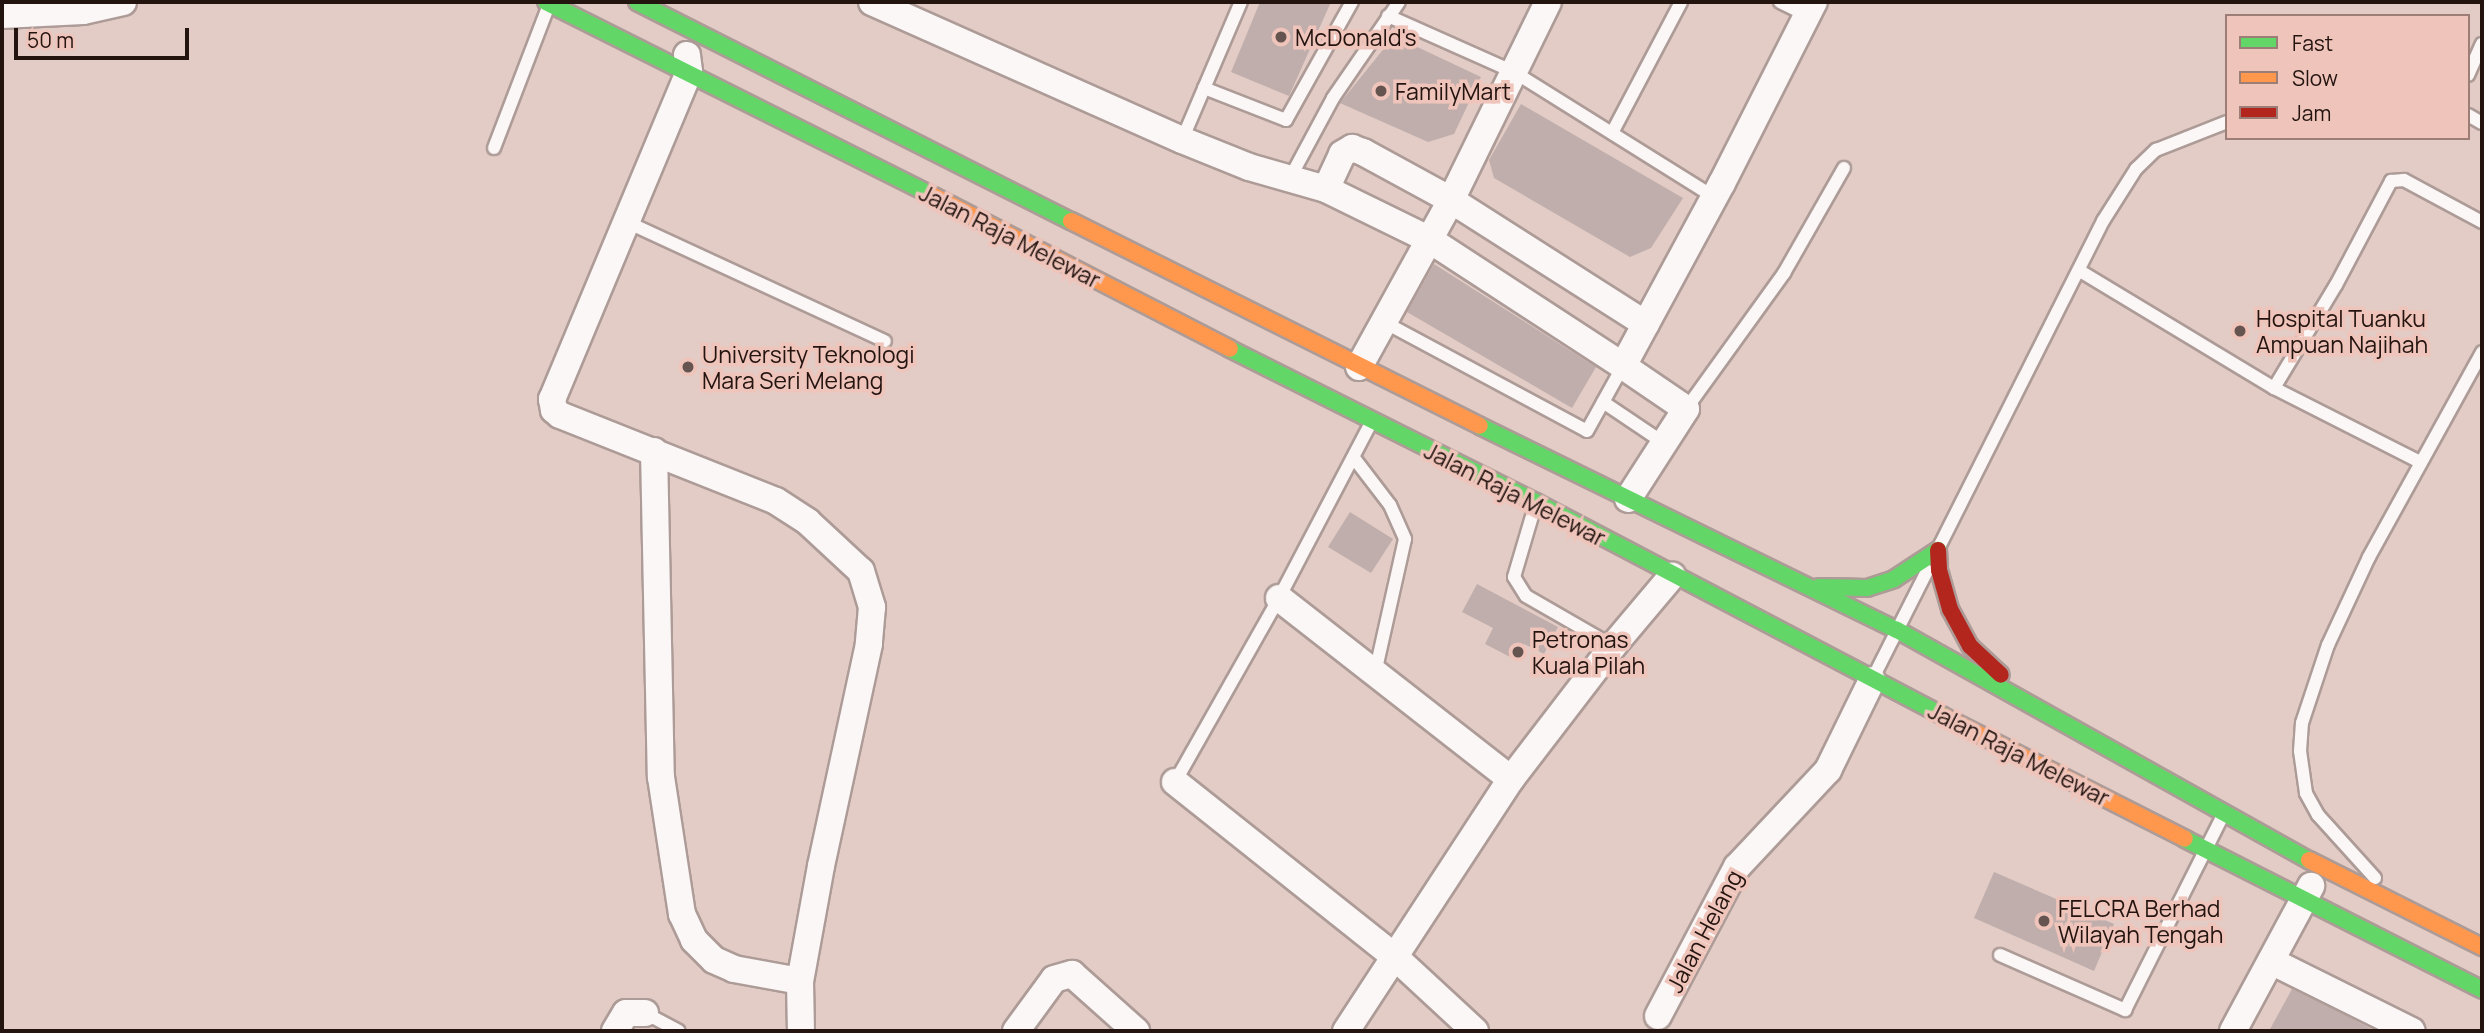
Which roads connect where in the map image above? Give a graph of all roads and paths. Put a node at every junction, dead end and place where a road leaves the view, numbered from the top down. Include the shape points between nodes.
1 (123, 2) edge
2 (548, 2) edge
3 (637, 2) edge
4 (872, 2) edge
5 (1241, 2) edge
6 (1352, 2) edge
7 (1399, 2) edge
8 (1549, 2) edge
9 (1681, 2) edge
10 (1780, 2) edge
11 (1811, 8) edge
12 (661, 13) junction
13 (2, 15) edge
14 (1388, 16) junction
15 (2482, 44) edge
16 (760, 64) junction
17 (2470, 71) edge
18 (689, 72) junction
19 (1514, 72) junction
20 (809, 87) junction
21 (1204, 88) junction
22 (792, 123) junction
23 (2225, 123) edge
24 (1612, 133) junction
25 (1182, 140) junction
26 (494, 148) dead end
27 (1844, 168) dead end
28 (1290, 178) junction
29 (1326, 188) junction
30 (1714, 197) junction
31 (1451, 200) junction
32 (627, 222) junction
33 (2482, 222) edge
34 (1430, 240) junction
35 (2080, 271) junction
36 (1384, 322) junction
37 (1646, 324) junction
38 (885, 341) dead end
39 (2482, 352) edge
40 (1623, 366) junction
41 (1359, 368) junction
42 (2274, 388) junction
43 (1603, 402) junction
44 (1686, 409) junction
45 (1371, 422) junction
46 (1664, 443) junction
47 (654, 451) junction
48 (1354, 458) junction
49 (2420, 462) junction
50 (1628, 499) junction
51 (1536, 502) junction
52 (1938, 550) junction
53 (1672, 576) junction
54 (1793, 580) junction
55 (1279, 598) junction
56 (1897, 630) junction
57 (1613, 646) junction
58 (1375, 673) junction
59 (1872, 680) junction
60 (2038, 710) junction
61 (1511, 779) junction
62 (1175, 782) joint
63 (2225, 811) junction
64 (2206, 850) junction
65 (2322, 867) junction
66 (2304, 899) junction
67 (2402, 907) junction
68 (2482, 947) edge
69 (2000, 955) dead end
70 (1395, 957) junction
71 (2271, 961) junction
72 (800, 981) junction
73 (2482, 990) edge
74 (645, 1013) joint
75 (1658, 1016) dead end
76 (615, 1031) edge
77 (679, 1031) edge
78 (801, 1031) edge
79 (1016, 1031) edge
80 (1136, 1031) edge
81 (1346, 1031) edge
82 (1475, 1031) edge
83 (2232, 1031) edge
84 (2412, 1031) edge

1 - 13 street via 83,10
2 - 18 highway, Jalan Raja Melewar
2 - 26 lane
3 - 12 highway, Jalan Raja Melewar
4 - 25 street
5 - 21 lane
6 - 21 lane via 1286,121
7 - 14 lane
8 - 19 street
9 - 24 lane
10 - 11 lane
11 - 30 street
12 - 16 highway, Jalan Raja Melewar
12 - 18 street via 687,51
14 - 19 lane
14 - 28 lane via 1333,98
15 - 17 lane
16 - 18 street via 712,64
16 - 20 highway, Jalan Raja Melewar
18 - 22 highway, Jalan Raja Melewar
18 - 32 street
19 - 24 lane
19 - 31 street
20 - 22 highway via 782,97 778,108
20 - 41 highway, Jalan Raja Melewar
21 - 25 lane
22 - 45 highway, Jalan Raja Melewar
23 - 35 lane via 2157,150 2136,169 2103,221
24 - 30 lane
25 - 28 street
27 - 44 lane via 1784,272
28 - 29 street
29 - 31 street via 1342,154 1352,148
29 - 34 street
30 - 37 street
31 - 34 street
31 - 37 street
32 - 38 lane
32 - 47 street via 552,400 560,415
33 - 42 lane via 2404,180 2391,181
34 - 36 street
34 - 40 street
35 - 42 lane
35 - 52 lane
36 - 41 street
36 - 43 lane via 1587,431
37 - 40 street
39 - 49 lane
40 - 43 lane
40 - 44 street
41 - 50 highway, Jalan Raja Melewar
42 - 49 lane
43 - 46 lane
44 - 46 street
45 - 48 lane
45 - 51 highway, Jalan Raja Melewar
46 - 50 street
47 - 72 street via 661,777 682,914 694,940 714,960 734,969
47 - 72 street via 776,501 808,522 861,571 872,607 869,644
48 - 55 lane
48 - 58 lane via 1390,505 1405,539
49 - 67 lane via 2328,645 2302,723 2300,751 2306,793 2318,815
50 - 54 highway, Jalan Raja Melewar
51 - 53 highway, Jalan Raja Melewar
51 - 57 lane via 1514,577 1526,596
52 - 54 highway via 1894,579 1867,588 1842,589
52 - 56 lane
52 - 60 highway via 1950,609 1970,646
53 - 57 street
53 - 59 highway, Jalan Raja Melewar
54 - 56 highway, Jalan Raja Melewar
55 - 58 street
55 - 62 lane
56 - 59 lane
56 - 60 highway, Jalan Raja Melewar
57 - 61 street
58 - 61 street
59 - 64 highway, Jalan Raja Melewar
59 - 75 street, Jalan Helang via 1828,771 1737,867
60 - 63 highway, Jalan Raja Melewar
61 - 70 street
62 - 70 street
63 - 64 lane
63 - 65 highway, Jalan Raja Melewar
64 - 66 highway, Jalan Raja Melewar
64 - 69 lane via 2125,1010
65 - 66 street
65 - 67 highway, Jalan Raja Melewar
66 - 71 street
66 - 73 highway, Jalan Raja Melewar
67 - 68 highway, Jalan Raja Melewar
70 - 81 street
70 - 82 street
71 - 83 street
71 - 84 street
72 - 78 street
74 - 76 street via 626,1013
74 - 77 lane
79 - 80 street via 1054,979 1072,974

